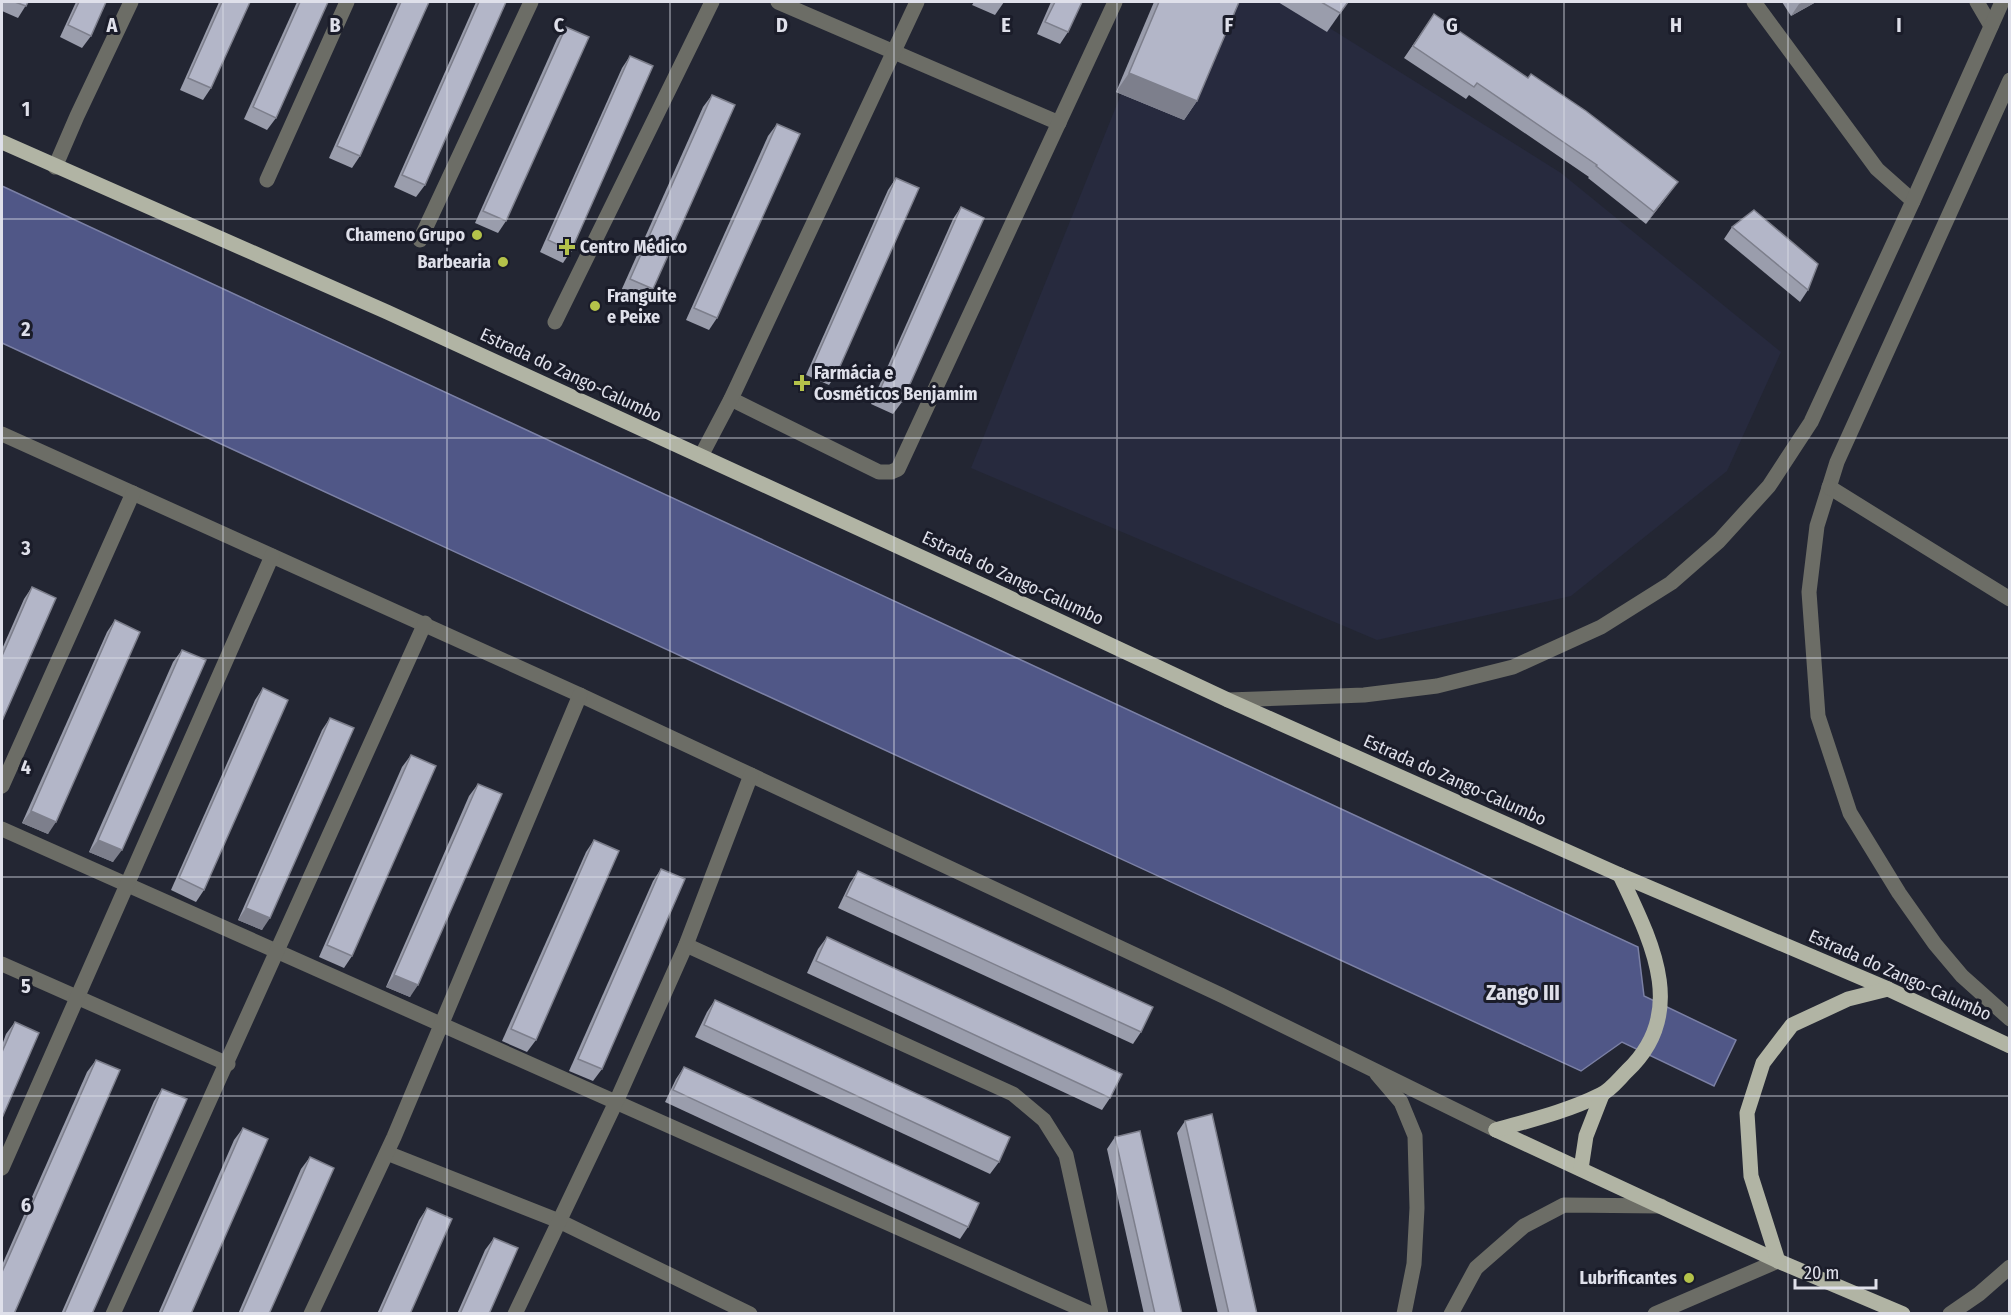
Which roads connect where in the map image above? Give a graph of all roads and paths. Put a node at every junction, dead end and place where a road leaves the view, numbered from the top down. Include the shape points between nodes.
1 (131, 2) edge
2 (347, 2) edge
3 (531, 2) edge
4 (712, 2) edge
5 (778, 2) edge
6 (917, 2) edge
7 (1115, 2) edge
8 (1754, 2) edge
9 (1977, 2) edge
10 (2002, 2) edge
11 (1991, 26) junction
12 (894, 52) junction
13 (2010, 80) edge
14 (1059, 123) junction
15 (2, 142) edge
16 (55, 166) junction
17 (267, 180) dead end
18 (1914, 201) junction
19 (420, 240) dead end
20 (555, 322) dead end
21 (731, 399) junction
22 (2, 434) edge
23 (701, 456) junction
24 (1829, 487) junction
25 (133, 493) junction
26 (272, 556) junction
27 (2010, 599) edge
28 (425, 623) junction
29 (580, 694) junction
30 (1228, 700) junction
31 (751, 775) junction
32 (2, 786) edge
33 (2, 829) edge
34 (1620, 875) junction
35 (126, 885) junction
36 (686, 945) junction
37 (277, 952) junction
38 (2, 964) edge
39 (1888, 989) junction
40 (77, 997) junction
41 (2010, 1019) edge
42 (442, 1025) junction
43 (2010, 1046) edge
44 (228, 1064) junction
45 (1374, 1070) junction
46 (1602, 1095) junction
47 (616, 1102) junction
48 (1496, 1130) junction
49 (387, 1153) junction
50 (2, 1168) edge
51 (1581, 1169) junction
52 (1661, 1206) junction
53 (558, 1221) junction
54 (1778, 1261) junction
55 (2010, 1267) edge
56 (113, 1314) edge
57 (311, 1314) edge
58 (515, 1314) edge
59 (750, 1314) edge
60 (1092, 1314) edge
61 (1101, 1314) edge
62 (1404, 1314) edge
63 (1451, 1314) edge
64 (1655, 1314) edge
65 (1903, 1314) edge
66 (1950, 1314) edge

1 - 16 street
2 - 17 street
3 - 19 street
4 - 20 street
5 - 12 street
6 - 12 street
7 - 14 street
8 - 18 street via 1877,169
9 - 11 street
10 - 11 street
11 - 18 street
12 - 14 street
12 - 21 street
13 - 24 street
14 - 21 street via 898,469 879,472
15 - 16 main road, Estrada do Zango-Calumbo
16 - 23 main road, Estrada do Zango-Calumbo
18 - 30 street via 1811,422 1769,486 1719,541 1671,583 1601,627 1513,667 1437,686 1375,694
21 - 23 street
22 - 25 street
23 - 30 main road, Estrada do Zango-Calumbo
24 - 27 street
24 - 41 street via 1817,526 1809,592 1818,716 1850,813 1935,944 1962,976
25 - 26 street
25 - 32 street
26 - 28 street
26 - 35 street
28 - 29 street
28 - 37 street
29 - 31 street
29 - 42 street
30 - 34 main road, Estrada do Zango-Calumbo
31 - 36 street
31 - 45 street via 1221,994
33 - 35 street
34 - 39 main road, Estrada do Zango-Calumbo
34 - 46 main road via 1654,952 1662,988 1657,1024 1642,1058
35 - 37 street
35 - 40 street
36 - 47 street
36 - 61 street via 1013,1094 1044,1119 1066,1155
37 - 42 street
37 - 44 street
38 - 40 street
39 - 43 main road, Estrada do Zango-Calumbo
39 - 54 main road via 1848,999 1792,1025 1763,1063 1747,1113 1751,1176
40 - 44 street
40 - 50 street
42 - 47 street
42 - 49 street
44 - 56 street
45 - 48 street
45 - 62 street via 1401,1102 1415,1136 1414,1264
46 - 48 main road
46 - 51 main road via 1586,1136
47 - 53 street
47 - 60 street
48 - 51 main road
49 - 53 street
49 - 57 street
51 - 52 main road
52 - 54 main road
52 - 63 street via 1564,1205 1524,1226 1476,1268
53 - 58 street
53 - 59 street
54 - 64 street
54 - 65 main road
55 - 66 street

